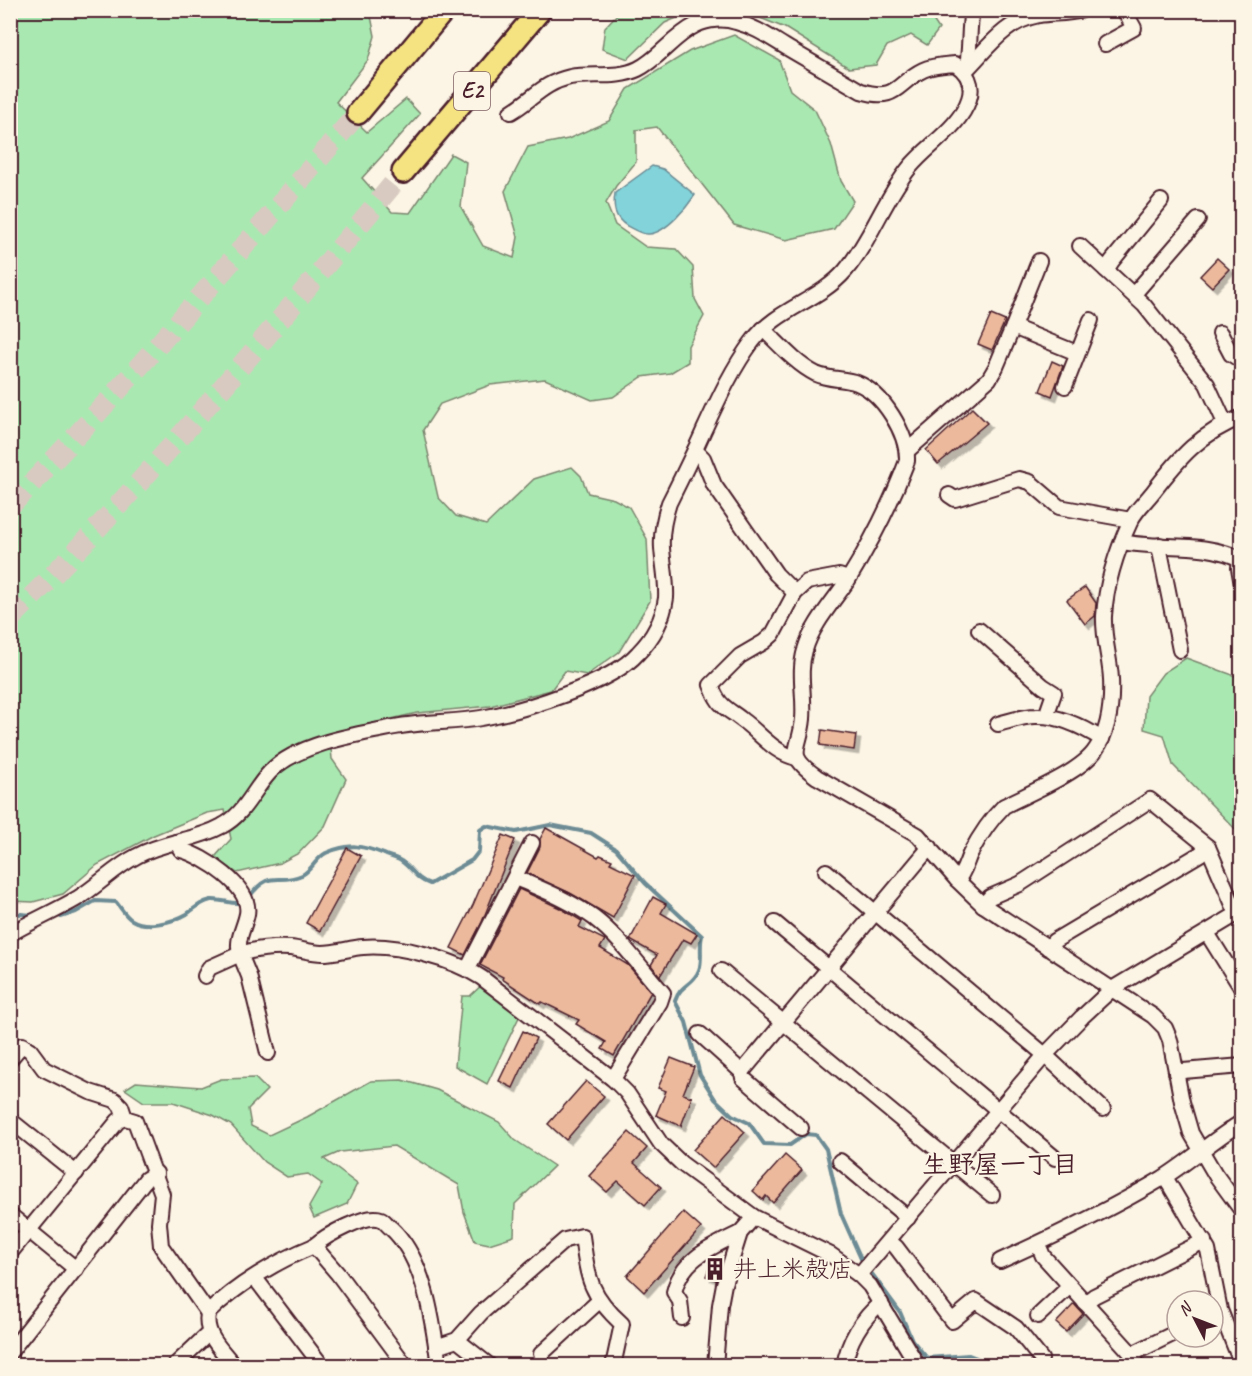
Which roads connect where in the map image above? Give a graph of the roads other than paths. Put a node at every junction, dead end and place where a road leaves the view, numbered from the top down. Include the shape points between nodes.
1 (444, 10) edge
2 (540, 10) edge
3 (972, 10) edge
4 (1082, 10) edge
5 (1124, 10) edge
6 (1105, 44) dead end
7 (965, 71) junction
8 (511, 112) dead end
9 (358, 113) tunnel mouth
10 (403, 172) tunnel mouth
11 (1161, 201) dead end
12 (1198, 220) dead end
13 (1080, 246) dead end
14 (1039, 261) dead end
15 (1107, 270) junction
16 (1134, 294) junction
17 (1091, 320) dead end
18 (1013, 327) junction
19 (763, 330) junction
20 (1220, 333) dead end
21 (1077, 353) junction
22 (1242, 361) edge
23 (1065, 386) dead end
24 (1242, 417) edge
25 (1225, 423) junction
26 (695, 450) junction
27 (907, 451) junction
28 (949, 495) dead end
29 (1131, 520) junction
30 (1122, 542) junction
31 (1160, 545) junction
32 (1241, 559) edge
33 (848, 579) junction
34 (1242, 585) edge
35 (795, 593) junction
36 (979, 630) dead end
37 (1180, 650) dead end
38 (1046, 716) junction
39 (998, 724) dead end
40 (1102, 739) junction
41 (797, 758) junction
42 (176, 842) junction
43 (532, 843) dead end
44 (930, 847) junction
45 (1208, 847) junction
46 (826, 871) dead end
47 (516, 878) junction
48 (957, 880) junction
49 (983, 905) junction
50 (874, 912) junction
51 (775, 923) dead end
52 (1207, 933) junction
53 (10, 934) edge
54 (1048, 948) junction
55 (240, 954) junction
56 (828, 968) junction
57 (468, 969) junction
58 (721, 971) dead end
59 (204, 976) dead end
60 (1112, 989) junction
61 (1242, 989) edge
62 (782, 1022) junction
63 (700, 1034) dead end
64 (268, 1053) dead end
65 (1045, 1055) junction
66 (10, 1059) edge
67 (1242, 1066) edge
68 (741, 1072) junction
69 (1176, 1073) junction
70 (612, 1079) junction
71 (1103, 1109) dead end
72 (998, 1112) junction
73 (125, 1118) junction
74 (10, 1120) edge
75 (1242, 1122) edge
76 (801, 1128) dead end
77 (1201, 1151) junction
78 (1055, 1158) dead end
79 (840, 1161) dead end
80 (953, 1164) junction
81 (76, 1173) junction
82 (156, 1173) junction
83 (1165, 1176) junction
84 (992, 1195) dead end
85 (1242, 1211) edge
86 (10, 1215) edge
87 (754, 1217) junction
88 (908, 1218) junction
89 (30, 1231) junction
90 (740, 1233) junction
91 (889, 1240) junction
92 (1204, 1241) junction
93 (1038, 1244) junction
94 (314, 1246) junction
95 (10, 1253) edge
96 (1000, 1261) dead end
97 (76, 1269) junction
98 (859, 1275) junction
99 (255, 1278) junction
100 (1070, 1286) junction
101 (1214, 1289) edge
102 (599, 1301) junction
103 (881, 1303) junction
104 (1086, 1303) junction
105 (208, 1313) junction
106 (1038, 1316) dead end
107 (682, 1317) dead end
108 (1225, 1330) edge
109 (209, 1334) junction
110 (457, 1340) junction
111 (1165, 1340) edge
112 (436, 1347) junction
113 (10, 1352) edge
114 (541, 1354) dead end
115 (1041, 1359) dead end
116 (1135, 1360) edge
117 (174, 1365) edge
118 (234, 1365) edge
119 (322, 1365) edge
120 (406, 1365) edge
121 (439, 1365) edge
122 (490, 1365) edge
123 (613, 1365) edge
124 (715, 1365) edge
125 (844, 1365) edge
126 (918, 1365) edge
127 (1242, 1365) edge

1 - 9 highway
2 - 10 highway, E2
3 - 7 street via 970,55
4 - 7 street via 1017,21 999,34
5 - 6 street via 1134,28
7 - 8 street via 955,64 932,66 888,94 876,96 756,29 716,19 678,35 638,69 551,83
7 - 19 street via 970,84 962,113 893,190 845,271
11 - 15 street
12 - 16 street
13 - 15 street
14 - 18 street
15 - 16 street
16 - 25 street via 1207,384
17 - 21 street
18 - 21 street
18 - 27 street via 989,379
19 - 26 street via 718,398
19 - 27 street via 817,374 860,384 878,397 888,409
20 - 22 street via 1231,354
21 - 23 street
24 - 25 street
25 - 29 street via 1178,459
26 - 35 street via 703,458 714,485 776,574
26 - 42 street via 664,520 666,596 662,615 656,631 625,667 605,678 501,714 397,726 297,752 268,774 225,825
27 - 33 street via 907,461 878,531
28 - 29 street via 955,499 964,497 1019,479 1030,482 1059,507
29 - 30 street
30 - 31 street
30 - 40 street via 1104,617 1111,679
31 - 32 street via 1188,545 1228,552
31 - 37 street
32 - 34 street
33 - 35 street via 820,578 807,582
33 - 41 street via 805,650 801,671 803,719
35 - 41 street via 773,634 740,656 711,685 717,699 731,713 762,738
36 - 38 street via 1054,693
38 - 39 street
38 - 40 street via 1074,724
40 - 48 street via 1094,753 1078,767 995,814
41 - 44 street via 801,766 817,777 918,835
42 - 53 street via 137,856 80,897
42 - 55 street via 181,850 192,852 233,881 244,895 248,912 237,944
43 - 47 street
44 - 48 street
44 - 50 street
45 - 49 street via 1150,800 1020,884 990,897
45 - 52 street via 1237,914
45 - 54 street
46 - 50 street
47 - 57 street
47 - 70 street via 569,902 595,919 663,993
48 - 49 street
49 - 54 street
50 - 56 street
50 - 65 street
51 - 56 street
52 - 60 street
52 - 61 street
54 - 60 street
55 - 57 street via 290,948 323,953 364,946 428,955
55 - 59 street via 209,968
55 - 64 street
56 - 62 street
56 - 72 street
57 - 70 street
58 - 62 street
60 - 65 street
60 - 69 street via 1165,1028
62 - 68 street
62 - 80 street
63 - 68 street
65 - 71 street
65 - 72 street
66 - 73 street via 22,1045 44,1069 114,1100
67 - 69 street
68 - 76 street via 742,1078
69 - 77 street via 1191,1133
70 - 87 street via 627,1093 661,1144
72 - 78 street
72 - 80 street
73 - 81 street via 117,1121
73 - 82 street via 135,1120
74 - 81 street
75 - 77 street
77 - 83 street
77 - 85 street
79 - 88 street
80 - 84 street
80 - 88 street
81 - 89 street
82 - 97 street via 146,1179
82 - 105 street via 162,1194 161,1246
83 - 92 street
83 - 93 street
86 - 89 street
87 - 90 street
87 - 98 street via 831,1255
88 - 91 street
89 - 95 street
89 - 97 street
90 - 107 street via 698,1254 689,1264 674,1292
90 - 124 street via 720,1305
91 - 98 street
91 - 115 street via 952,1321 976,1301 1016,1328
92 - 101 street
92 - 104 street
93 - 96 street
93 - 100 street
94 - 99 street
94 - 112 street via 339,1230 369,1218 381,1219 409,1249 423,1287
94 - 120 street
97 - 113 street
98 - 103 street
99 - 105 street
99 - 119 street
100 - 104 street
100 - 106 street
102 - 110 street via 589,1280 582,1236 565,1240 481,1313
102 - 114 street
102 - 123 street via 622,1324
103 - 125 street via 871,1311 847,1348
103 - 126 street
104 - 116 street
105 - 109 street
108 - 127 street
109 - 117 street
109 - 118 street
110 - 112 street
110 - 122 street
111 - 116 street
112 - 121 street

